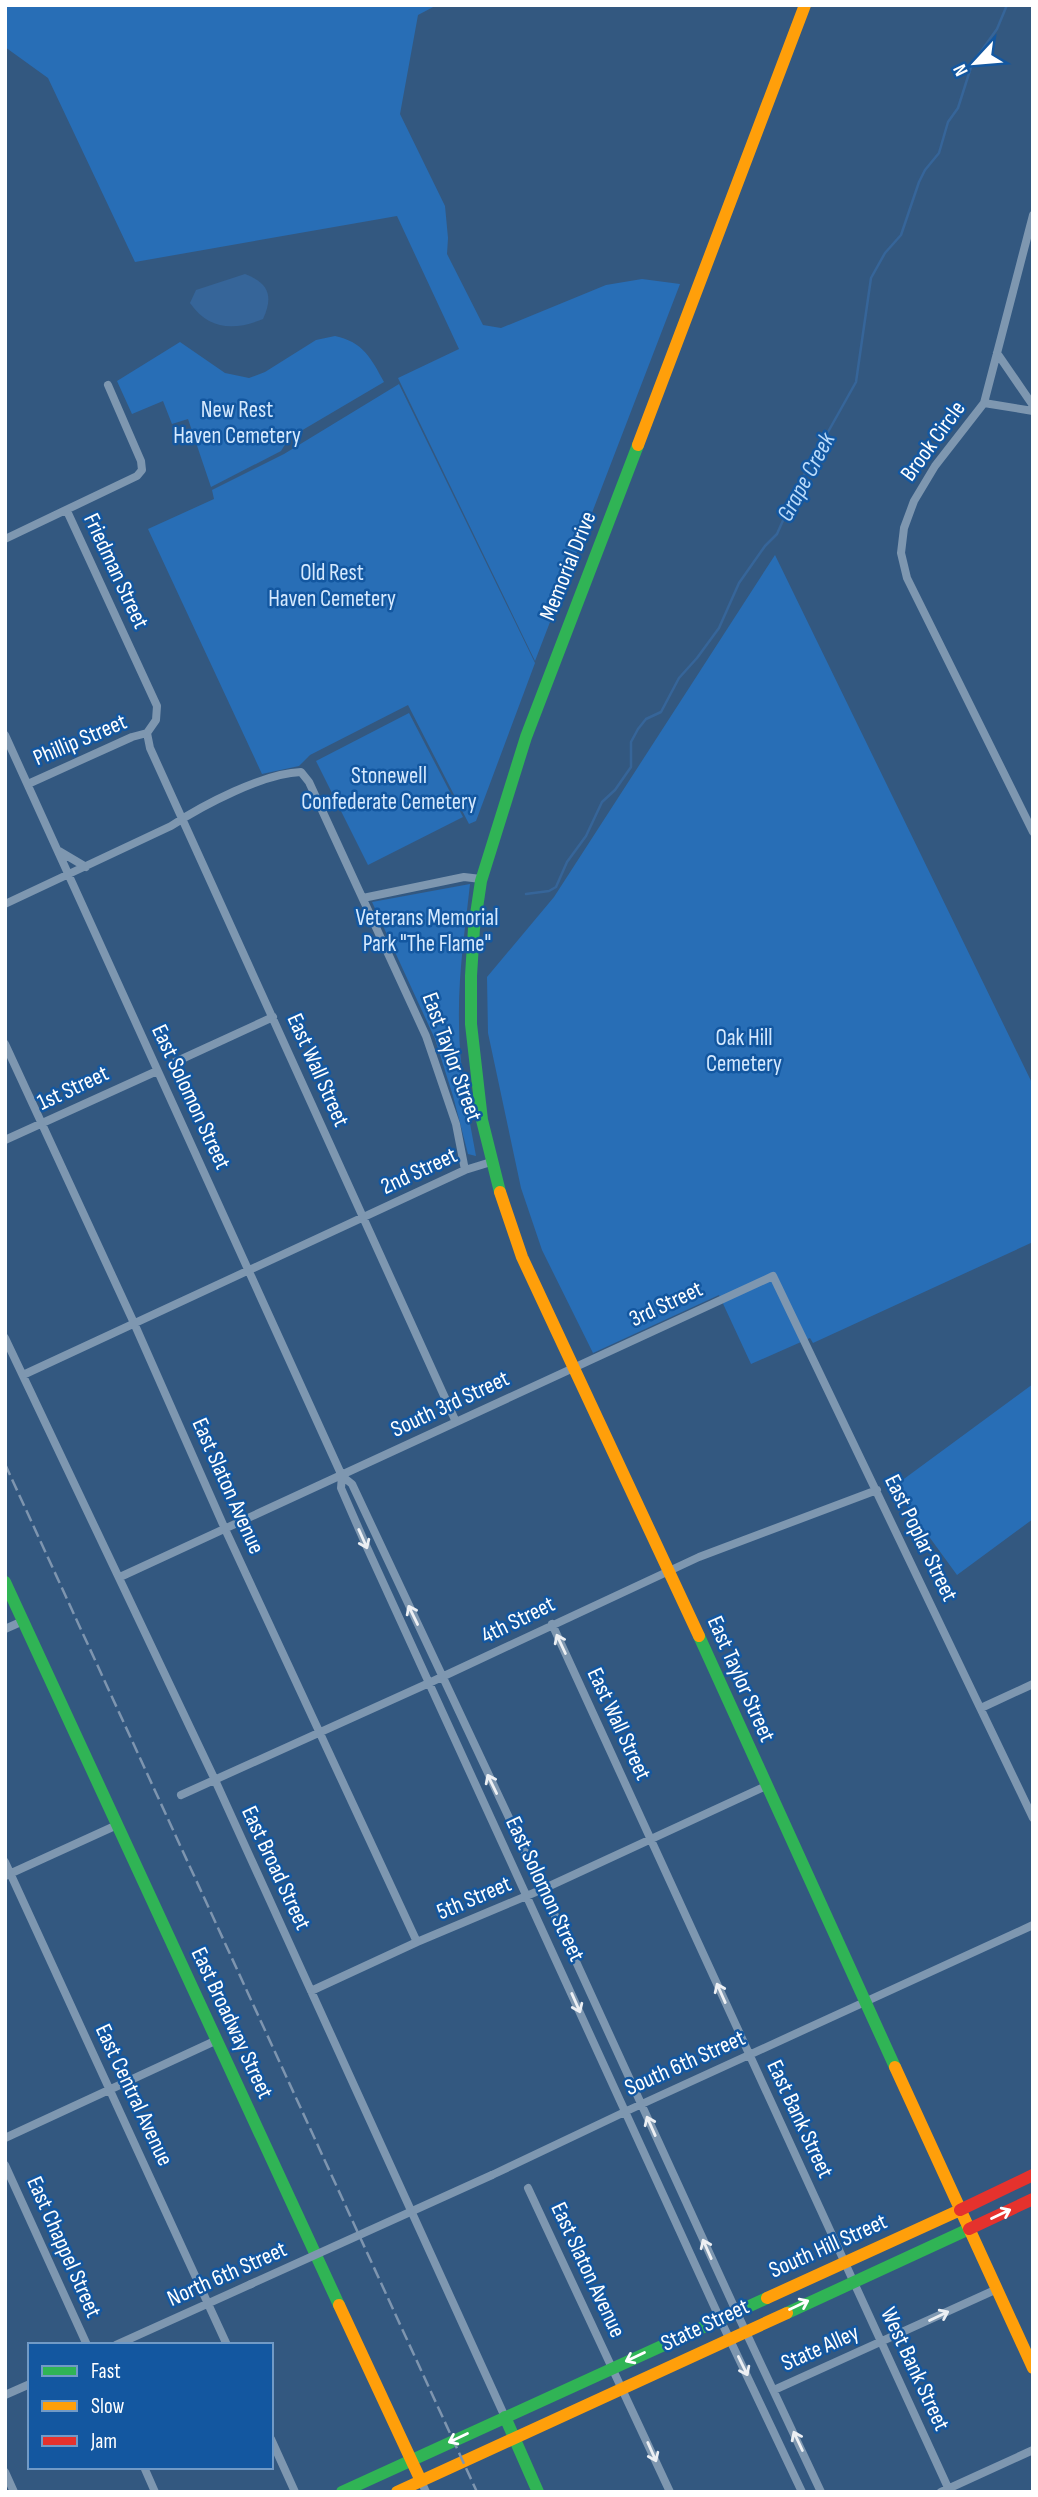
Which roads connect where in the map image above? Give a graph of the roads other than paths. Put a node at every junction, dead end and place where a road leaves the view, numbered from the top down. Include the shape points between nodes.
1 (805, 5) edge
2 (1033, 215) edge
3 (997, 353) junction
4 (108, 385) dead end
5 (984, 402) junction
6 (1032, 411) edge
7 (67, 511) junction
8 (5, 539) edge
9 (148, 733) junction
10 (5, 735) edge
11 (28, 783) junction
12 (182, 819) junction
13 (1032, 829) edge
14 (59, 851) junction
15 (86, 867) junction
16 (70, 874) junction
17 (481, 879) junction
18 (363, 898) junction
19 (5, 904) edge
20 (273, 1017) junction
21 (5, 1044) edge
22 (173, 1063) dead end
23 (157, 1070) junction
24 (42, 1123) junction
25 (5, 1140) edge
26 (491, 1163) junction
27 (465, 1170) junction
28 (364, 1218) junction
29 (250, 1270) junction
30 (773, 1276) joint
31 (134, 1323) junction
32 (5, 1338) edge
33 (575, 1367) junction
34 (23, 1375) junction
35 (456, 1422) junction
36 (342, 1476) junction
37 (877, 1490) junction
38 (225, 1529) junction
39 (670, 1570) junction
40 (120, 1577) junction
41 (5, 1582) edge
42 (23, 1621) junction
43 (552, 1624) junction
44 (5, 1629) edge
45 (443, 1677) junction
46 (429, 1683) junction
47 (1033, 1684) edge
48 (981, 1707) junction
49 (321, 1733) junction
50 (215, 1780) junction
51 (766, 1786) junction
52 (181, 1795) dead end
53 (1033, 1818) edge
54 (117, 1825) junction
55 (651, 1840) junction
56 (5, 1862) edge
57 (8, 1875) edge
58 (543, 1889) junction
59 (527, 1896) junction
60 (1033, 1925) edge
61 (417, 1942) junction
62 (311, 1991) junction
63 (866, 2001) junction
64 (218, 2040) junction
65 (749, 2055) junction
66 (111, 2090) junction
67 (641, 2104) junction
68 (625, 2112) junction
69 (5, 2138) edge
70 (5, 2165) edge
71 (1033, 2175) edge
72 (528, 2188) dead end
73 (1033, 2199) edge
74 (960, 2210) junction
75 (969, 2229) junction
76 (354, 2238) joint
77 (845, 2261) junction
78 (853, 2281) junction
79 (997, 2289) junction
80 (208, 2303) junction
81 (736, 2311) junction
82 (720, 2319) junction
83 (745, 2330) junction
84 (729, 2337) junction
85 (881, 2342) junction
86 (86, 2343) edge
87 (120, 2343) edge
88 (227, 2343) edge
89 (613, 2368) junction
90 (1033, 2368) edge
91 (28, 2385) edge
92 (621, 2387) junction
93 (774, 2390) junction
94 (5, 2395) edge
95 (505, 2417) junction
96 (514, 2437) junction
97 (273, 2443) edge
98 (1033, 2450) edge
99 (411, 2460) junction
100 (145, 2469) edge
101 (5, 2472) edge
102 (423, 2486) edge
103 (947, 2491) edge
104 (14, 2492) edge
105 (155, 2492) edge
106 (296, 2492) edge
107 (342, 2492) edge
108 (397, 2492) edge
109 (538, 2492) edge
110 (670, 2492) edge
111 (802, 2492) edge
112 (821, 2492) edge

1 - 17 main road, Memorial Drive via 551,664
2 - 3 street, Brook Circle
3 - 5 street, Brook Circle
3 - 6 street via 1032,404
4 - 7 street, Friedman Street via 142,470
5 - 6 street
5 - 13 street, Brook Circle via 914,501 901,553 907,578
7 - 8 street
7 - 9 street, Friedman Street via 157,706
9 - 11 street, Phillip Street
9 - 12 street, East Wall Street via 150,748
10 - 11 street, East Solomon Street
11 - 14 street, East Solomon Street
12 - 15 street
12 - 18 street, East Taylor Street via 258,782 301,772
12 - 20 street, East Wall Street
14 - 15 street
14 - 16 street, East Solomon Street
15 - 16 street
16 - 19 street
16 - 23 street, East Solomon Street
17 - 18 street via 464,877
17 - 26 main road, Memorial Drive via 472,956 471,1021 476,1084
18 - 27 street, East Taylor Street via 426,1036 456,1124
20 - 22 street
20 - 28 street, East Wall Street
21 - 24 street, East Slaton Avenue
23 - 24 street, 1st Street
23 - 29 street, East Solomon Street
24 - 25 street, 1st Street
24 - 31 street, East Slaton Avenue
26 - 27 street, 2nd Street
26 - 33 main road, East Taylor Street via 517,1246
27 - 28 street, 2nd Street
28 - 29 street, 2nd Street
28 - 35 street, East Wall Street
29 - 31 street, 2nd Street
29 - 36 street, East Solomon Street
30 - 33 street, 3rd Street
30 - 37 street, East Poplar Street
31 - 34 street
31 - 38 street, East Slaton Avenue
32 - 34 street, East Broad Street
33 - 35 street, South 3rd Street
33 - 39 main road, East Taylor Street
34 - 40 street, East Broad Street
35 - 36 street, South 3rd Street
36 - 38 street, South 3rd Street
45 -> 36 street, East Solomon Street via 352,1484
36 -> 46 street, East Solomon Street via 341,1488
37 - 39 street, 4th Street
37 - 48 street, East Poplar Street
38 - 40 street, South 3rd Street
38 - 49 street, East Slaton Avenue
39 - 43 street, 4th Street
39 - 51 main road, East Taylor Street
40 - 50 street, East Broad Street
41 - 42 main road, East Broadway Street
42 - 44 street
42 - 54 main road, East Broadway Street
43 - 45 street, 4th Street
55 -> 43 street, East Wall Street
45 - 46 street, 4th Street
58 -> 45 street, East Solomon Street
46 - 49 street, 4th Street
46 - 59 street, East Solomon Street
47 - 48 street
48 - 53 street, East Poplar Street
49 - 50 street, 4th Street
49 - 61 street, East Slaton Avenue
50 - 52 street, 4th Street
50 - 62 street, East Broad Street
51 - 55 street, 5th Street
51 - 63 main road, East Taylor Street
54 - 57 street
54 - 64 main road, East Broadway Street
55 - 58 street, 5th Street
65 -> 55 street, East Bank Street
56 - 57 street, East Central Avenue
57 - 66 street, East Central Avenue
58 - 59 street, 5th Street
58 - 67 street, East Solomon Street
59 - 61 street, 5th Street
59 -> 68 street, East Solomon Street
60 - 63 street, South 6th Street
61 - 62 street, 5th Street
62 - 95 street, East Broad Street
63 - 65 street, South 6th Street
63 - 74 main road, East Taylor Street
64 - 66 street
64 - 99 main road, East Broadway Street
65 - 67 street, South 6th Street
65 - 77 street, East Bank Street
66 - 69 street
66 - 80 street, East Central Avenue
67 - 68 street, South 6th Street
81 -> 67 street, East Solomon Street
68 - 76 street, South 6th Street, bridge
68 - 82 street, East Solomon Street
70 - 86 street, East Chappel Street
71 - 74 main road, South Hill Street
72 - 89 street, East Slaton Avenue
75 -> 73 main road, State Street
74 - 75 main road, East Taylor Street
74 - 77 main road, South Hill Street
75 - 78 main road, State Street
75 - 79 main road, East Taylor Street
76 - 80 street, North 6th Street, bridge
77 - 78 street, West Bank Street
77 - 81 main road, South Hill Street
83 -> 78 main road, State Street
78 - 85 street, West Bank Street
85 -> 79 street, State Alley
79 - 90 main road, East Taylor Street
80 - 87 street, North 6th Street
80 - 88 street, East Central Avenue
81 - 82 main road, South Hill Street
81 - 83 street, East Solomon Street
82 - 84 street, East Solomon Street
82 -> 89 main road, South Hill Street
83 - 84 main road, State Street
83 - 93 street, East Solomon Street
84 - 92 main road, State Street
84 -> 111 street, East Solomon Street
85 - 93 street, State Alley
85 - 103 street, West Bank Street
89 - 92 street, East Slaton Avenue
89 - 95 main road, South Hill Street
91 - 94 street
92 - 96 main road, State Street
92 -> 110 street, East Slaton Avenue
112 -> 93 street, East Solomon Street
95 - 96 main road
95 -> 99 main road, South Hill Street
96 - 102 main road, State Street
96 - 109 main road
97 - 106 street
98 - 103 street
99 - 102 main road, East Broadway Street
99 - 107 main road, South Hill Street
100 - 105 street
101 - 104 street
102 - 108 main road, State Street

